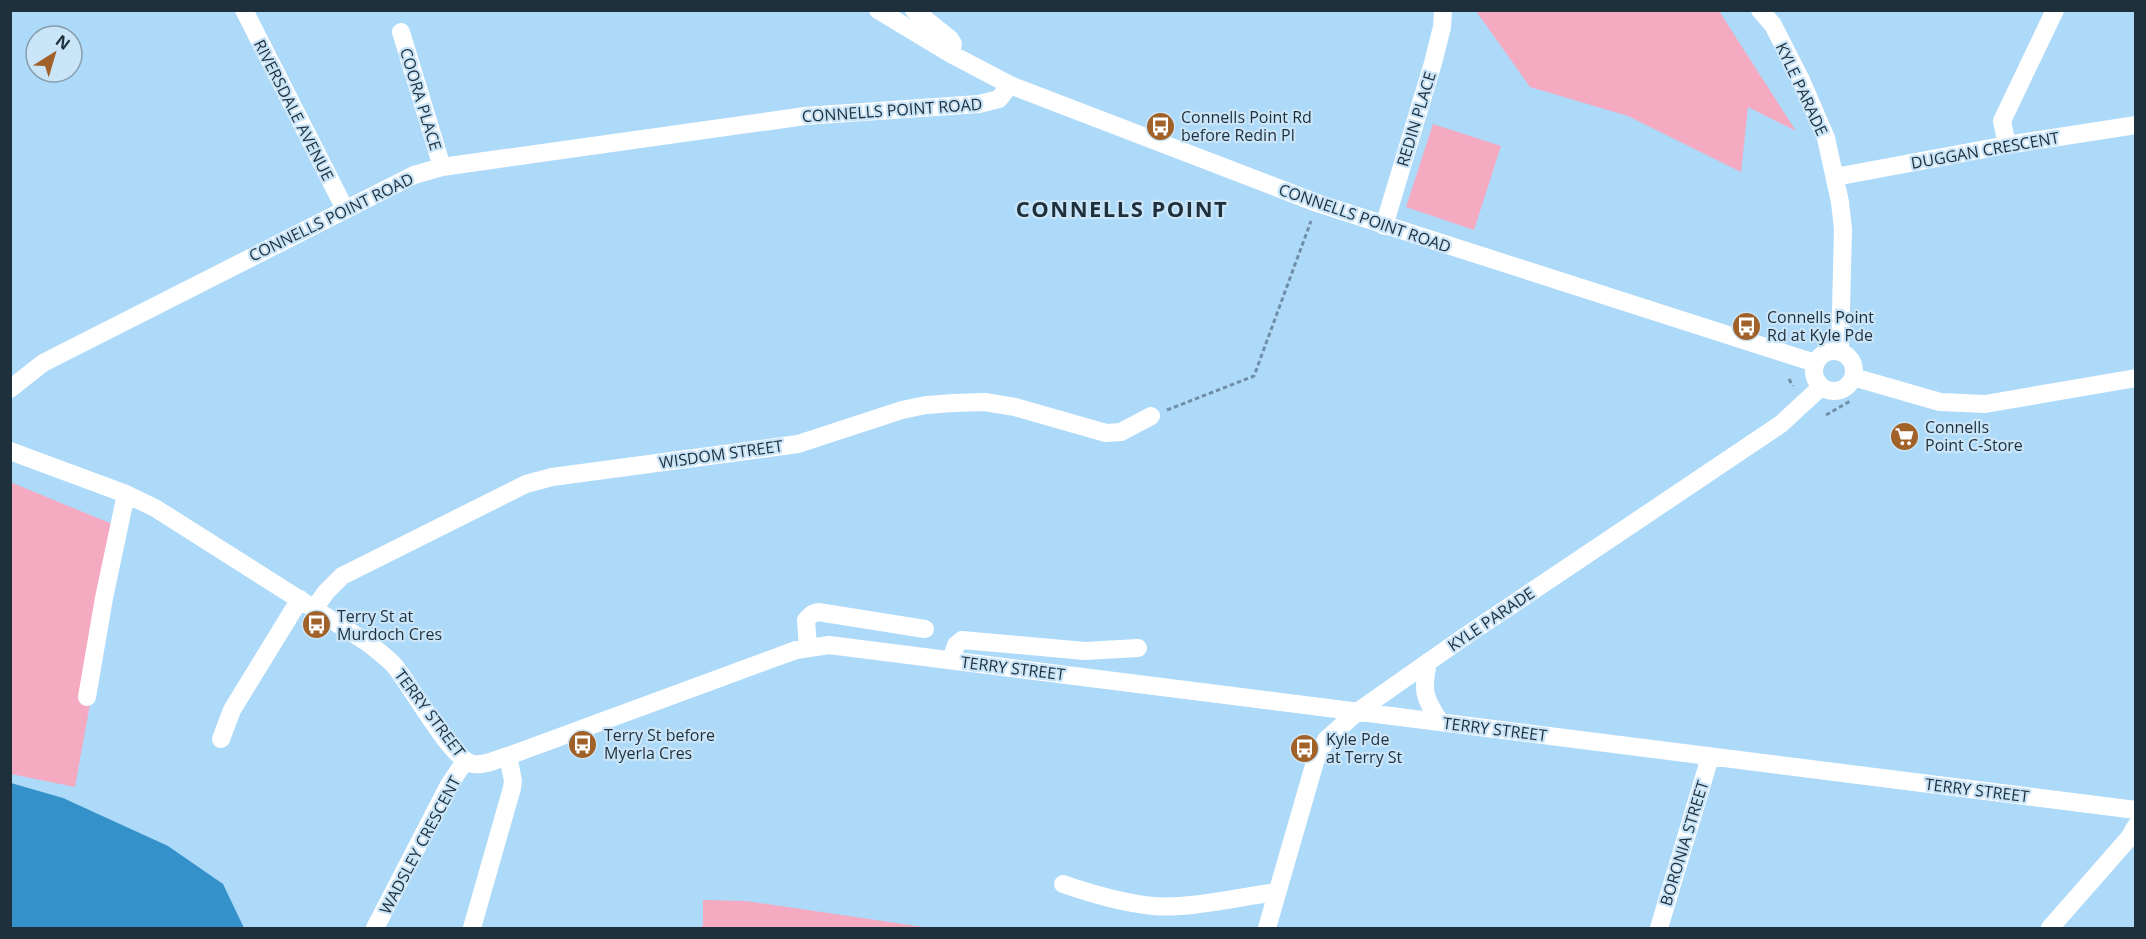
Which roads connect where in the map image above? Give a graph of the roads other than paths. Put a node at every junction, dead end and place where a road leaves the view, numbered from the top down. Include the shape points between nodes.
1 (244, 10) edge
2 (878, 10) edge
3 (914, 10) edge
4 (1443, 10) edge
5 (1760, 10) edge
6 (2055, 10) edge
7 (401, 32) dead end
8 (951, 54) junction
9 (1010, 85) junction
10 (2136, 125) edge
11 (2007, 145) junction
12 (442, 167) junction
13 (1835, 177) junction
14 (345, 209) junction
15 (1384, 226) junction
16 (1840, 352) junction
17 (1815, 363) junction
18 (1853, 377) junction
19 (2136, 378) edge
20 (1821, 387) junction
21 (10, 389) edge
22 (1151, 416) road end
23 (10, 452) edge
24 (126, 494) junction
25 (119, 522) junction
26 (307, 604) junction
27 (111, 613) dead end
28 (925, 629) dead end
29 (808, 648) junction
30 (1138, 648) dead end
31 (951, 660) junction
32 (1428, 662) junction
33 (87, 697) dead end
34 (1357, 712) junction
35 (1440, 722) junction
36 (222, 739) dead end
37 (508, 756) junction
38 (1710, 757) junction
39 (465, 761) junction
40 (2136, 810) edge
41 (2136, 826) edge
42 (1063, 884) dead end
43 (1277, 892) junction
44 (375, 928) edge
45 (472, 928) edge
46 (1266, 928) edge
47 (1659, 928) edge
48 (2050, 928) edge

1 - 14 street, RIVERSDALE AVENUE
2 - 8 street
3 - 8 street via 950,39
4 - 15 street, REDIN PLACE via 1433,63
5 - 13 street, KYLE PARADE via 1773,25 1801,80 1826,138
6 - 11 street via 2002,121
7 - 12 street, COORA PLACE
8 - 9 street
9 - 12 street, CONNELLS POINT ROAD via 999,99 979,104 805,116
9 - 15 street, CONNELLS POINT ROAD
10 - 11 street, DUGGAN CRESCENT
11 - 13 street, DUGGAN CRESCENT
12 - 14 street, CONNELLS POINT ROAD via 414,175
13 - 16 street, KYLE PARADE via 1843,229
14 - 21 street, CONNELLS POINT ROAD via 44,363
15 - 17 street, CONNELLS POINT ROAD
16 - 17 street via 1828,351
16 - 18 street via 1851,359
17 - 20 street via 1814,376
18 - 19 street via 1940,402 1985,404
18 - 20 street via 1839,390
20 - 32 street, KYLE PARADE via 1781,424
22 - 26 street, WISDOM STREET via 1121,432 1106,433 1005,405 926,405 798,444 545,478 342,576
23 - 24 street, TERRY STREET
24 - 25 street
24 - 26 street, TERRY STREET via 155,508
25 - 27 street via 123,537
25 - 33 street
26 - 36 street, WISDOM STREET via 232,710
26 - 39 street, TERRY STREET via 393,664 450,746
28 - 29 street via 818,612 806,620
29 - 31 street, TERRY STREET via 829,645
29 - 37 street, TERRY STREET
30 - 31 street via 1085,651 962,640
31 - 34 street, TERRY STREET
32 - 34 street, KYLE PARADE
32 - 35 street via 1424,691
34 - 35 street, TERRY STREET
34 - 43 street, KYLE PARADE via 1320,750
35 - 38 street, TERRY STREET
37 - 39 street, TERRY STREET via 481,764
37 - 45 street via 512,788
38 - 40 street, TERRY STREET
38 - 47 street, BORONIA STREET
39 - 44 street, WADSLEY CRESCENT
41 - 48 street
42 - 43 street via 1102,897 1154,906
43 - 46 street, KYLE PARADE

